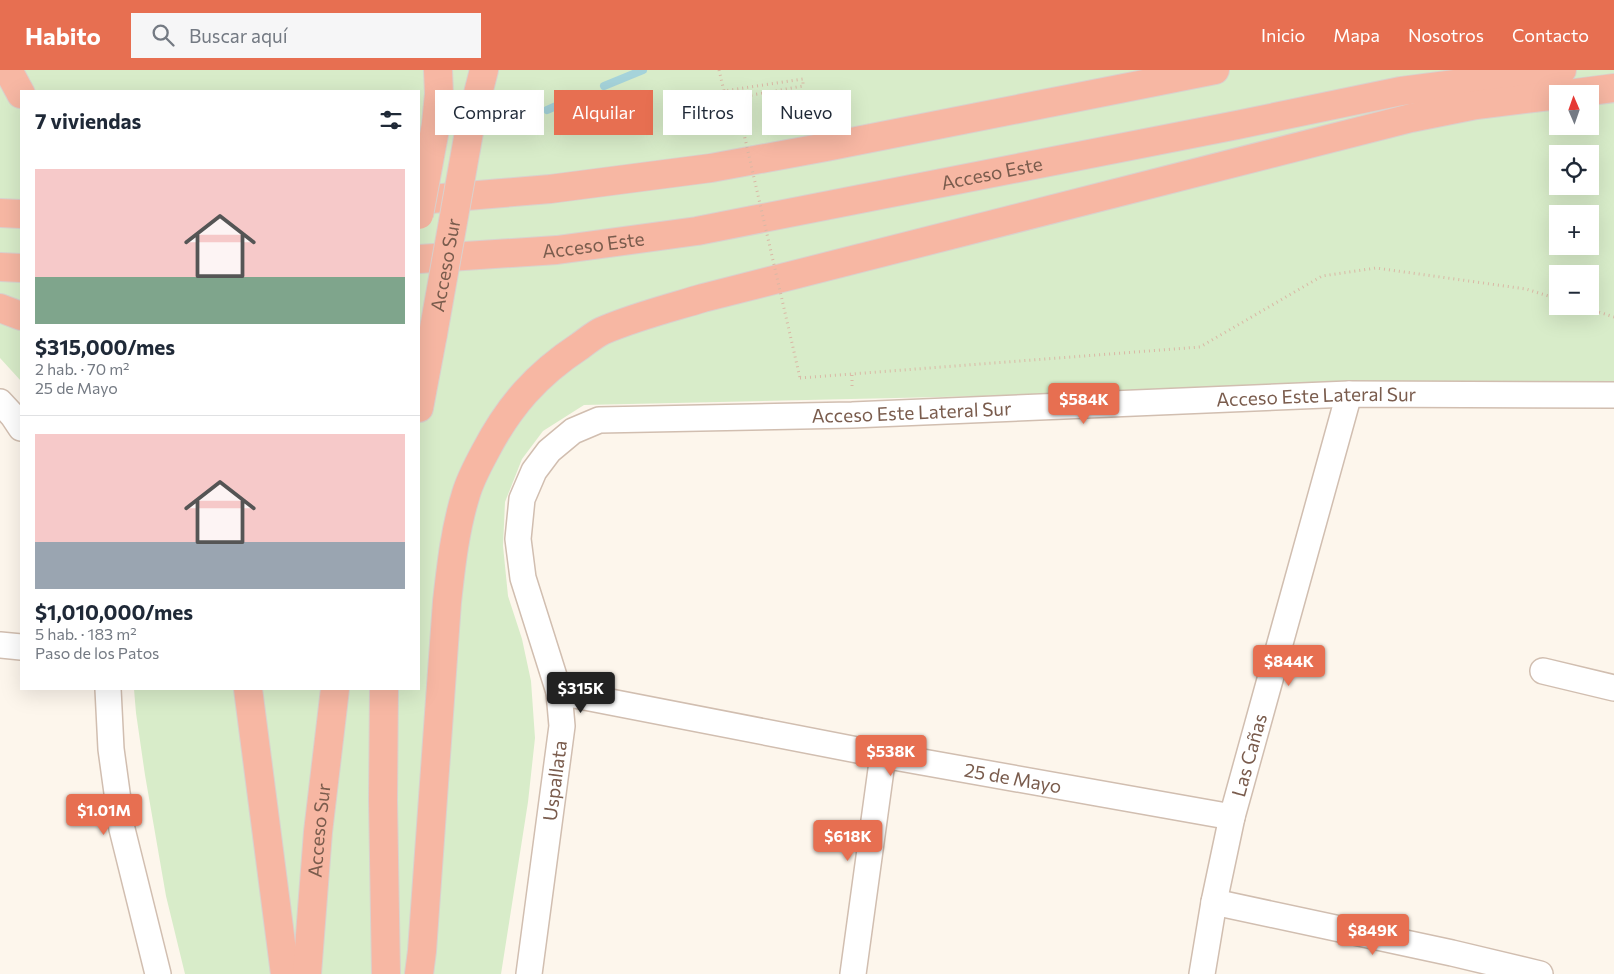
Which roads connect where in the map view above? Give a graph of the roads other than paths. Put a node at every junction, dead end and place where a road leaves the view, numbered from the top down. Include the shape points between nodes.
1 (8, 70) edge
2 (438, 70) edge
3 (469, 70) edge
4 (484, 70) edge
5 (1215, 70) edge
6 (1562, 70) edge
7 (1614, 88) edge
8 (470, 90) edge
9 (479, 90) edge
10 (1599, 90) edge
11 (20, 92) edge
12 (1549, 96) edge
13 (469, 135) edge
14 (420, 200) edge
15 (420, 210) edge
16 (0, 214) edge
17 (20, 214) edge
18 (420, 259) edge
19 (0, 268) edge
20 (20, 268) edge
21 (0, 308) edge
22 (20, 316) edge
23 (1349, 394) junction
24 (1614, 395) edge
25 (0, 402) edge
26 (420, 403) edge
27 (20, 426) edge
28 (549, 451) joint
29 (0, 646) edge
30 (20, 648) edge
31 (1543, 671) dead end
32 (1614, 688) edge
33 (108, 690) edge
34 (248, 690) edge
35 (335, 690) edge
36 (384, 690) edge
37 (559, 692) junction
38 (883, 755) junction
39 (1232, 817) junction
40 (1214, 902) junction
41 (1450, 963) edge
42 (158, 974) edge
43 (285, 974) edge
44 (307, 974) edge
45 (386, 974) edge
46 (419, 974) edge
47 (529, 974) edge
48 (853, 974) edge
49 (1202, 974) edge
50 (1540, 974) edge

1 - 11 highway
2 - 15 highway, Acceso Sur, bridge via 436,124
3 - 8 highway
4 - 9 highway
5 - 14 highway via 711,168 550,189
6 - 18 highway, Acceso Este via 1401,91 697,231 557,250
7 - 10 highway
12 - 46 highway via 1476,105 1411,118 703,298 601,332 560,358 530,385 499,425 466,493 460,519 447,602
13 - 26 highway, Acceso Sur, bridge
16 - 17 highway
19 - 20 highway
21 - 22 highway
23 - 24 street, Acceso Este Lateral Sur
23 - 28 street, Acceso Este Lateral Sur via 852,415 599,420 573,431
23 - 39 street, Las Cañas
25 - 27 street
28 - 37 street, Uspallata via 534,471 522,499 518,539 523,578
29 - 30 street
31 - 32 street
33 - 42 street via 122,829
34 - 43 highway
35 - 44 highway, Acceso Sur via 318,832
36 - 45 highway
37 - 38 street, 25 de Mayo
37 - 47 street, Uspallata via 562,726
38 - 39 street, 25 de Mayo
38 - 48 street
39 - 40 street, Las Cañas
40 - 41 street
40 - 49 street, Las Cañas
41 - 50 street

